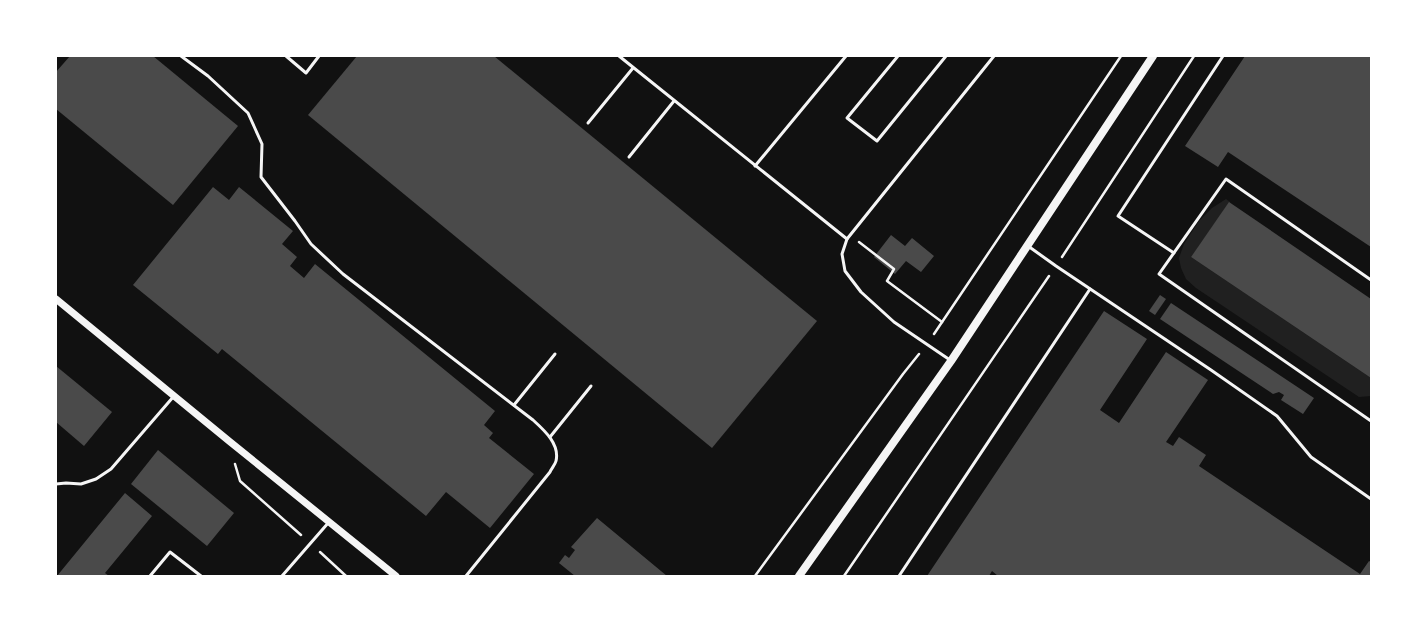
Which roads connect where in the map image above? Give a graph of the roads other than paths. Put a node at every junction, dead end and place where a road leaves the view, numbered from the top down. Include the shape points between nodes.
1 (181, 56) edge
2 (286, 56) edge
3 (319, 56) edge
4 (619, 56) edge
5 (846, 56) edge
6 (898, 56) edge
7 (946, 56) edge
8 (994, 56) edge
9 (1153, 56) edge
10 (1223, 56) edge
11 (633, 68) junction
12 (674, 101) junction
13 (588, 124) dead end
14 (629, 157) dead end
15 (755, 166) junction
16 (847, 239) junction
17 (1027, 245) junction
18 (1174, 253) junction
19 (1371, 280) edge
20 (1090, 289) junction
21 (56, 299) edge
22 (555, 354) dead end
23 (951, 361) junction
24 (591, 386) dead end
25 (174, 396) junction
26 (514, 405) junction
27 (1371, 421) edge
28 (550, 437) junction
29 (56, 484) edge
30 (1371, 499) edge
31 (329, 522) junction
32 (150, 576) edge
33 (201, 576) edge
34 (282, 576) edge
35 (396, 576) edge
36 (466, 576) edge
37 (799, 576) edge
38 (899, 576) edge

1 - 26 lane via 208,76 248,113 262,144 261,177 311,244 343,274
2 - 3 lane via 306,73
4 - 11 lane
5 - 15 lane
6 - 7 lane via 847,118 877,141
8 - 16 lane
9 - 17 main road
10 - 18 lane via 1118,216
11 - 12 lane
11 - 13 lane
12 - 14 lane
12 - 15 lane
15 - 16 lane
16 - 23 lane via 842,254 845,271 861,292 894,322
17 - 20 lane
17 - 23 main road
18 - 19 lane via 1226,179
18 - 27 lane via 1159,274
20 - 30 lane via 1277,416 1311,457
20 - 38 lane
21 - 25 street
22 - 26 lane
23 - 37 main road
24 - 28 lane
25 - 29 lane via 111,469 96,479 81,484
25 - 31 street
26 - 28 lane via 534,420
28 - 36 lane via 556,450 556,461 550,472
31 - 34 lane
31 - 35 street
32 - 33 lane via 170,552

